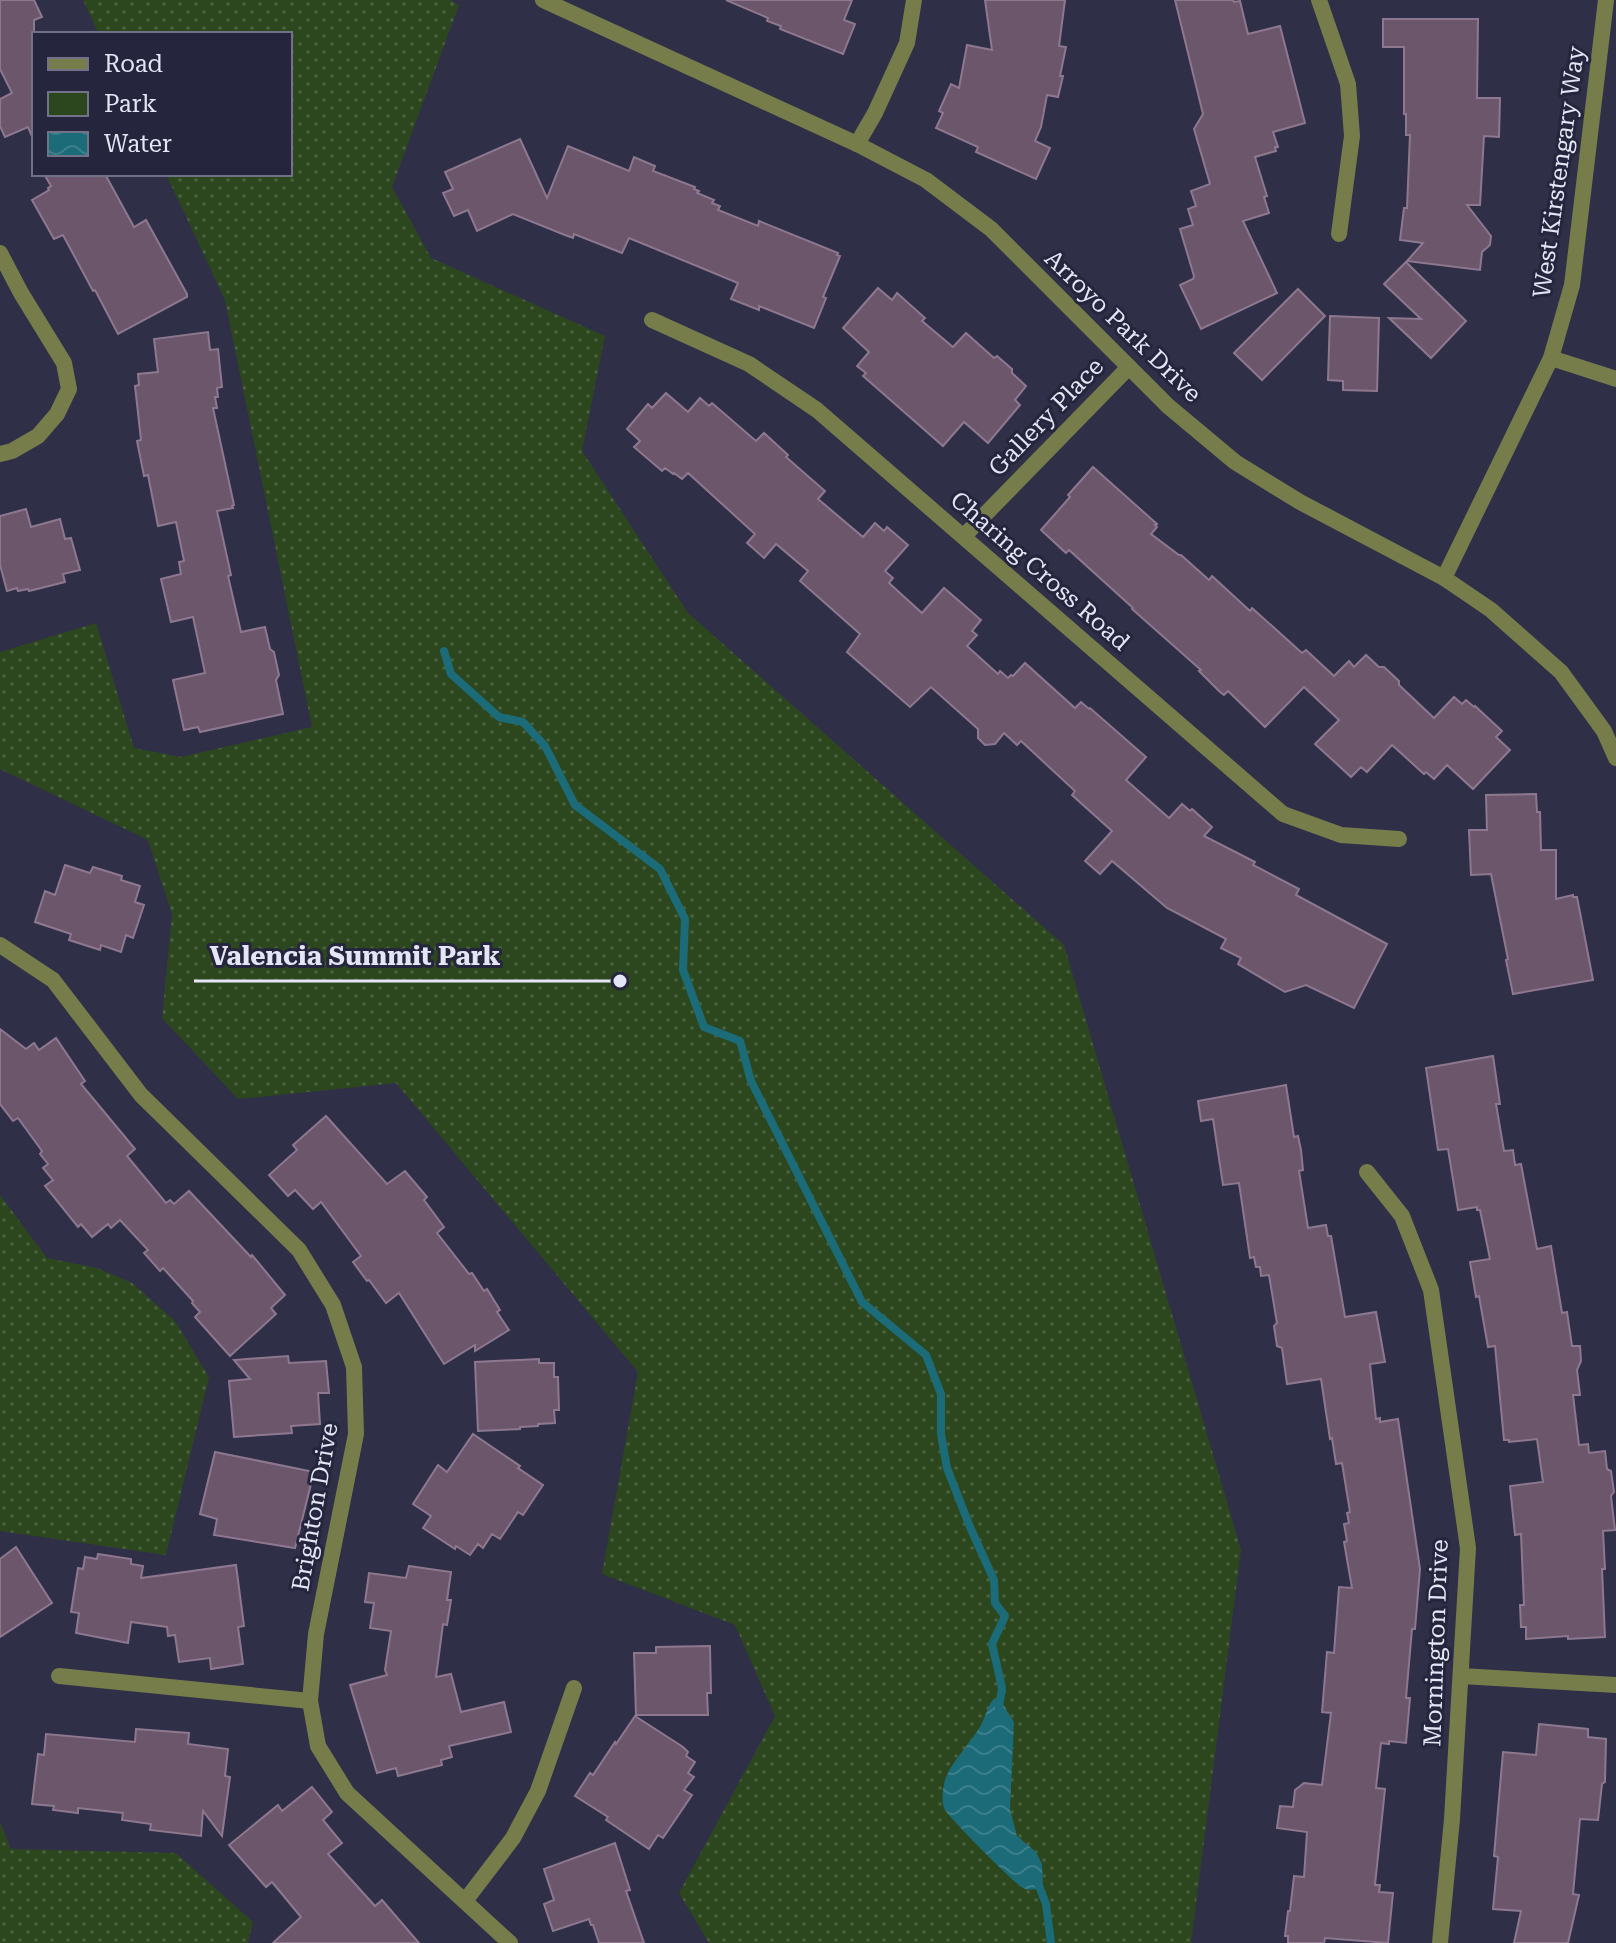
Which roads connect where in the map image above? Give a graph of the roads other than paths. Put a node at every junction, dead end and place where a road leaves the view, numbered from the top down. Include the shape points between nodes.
1 (543, 0) edge
2 (914, 0) edge
3 (1319, 0) edge
4 (1606, 0) edge
5 (1609, 36) edge
6 (857, 144) junction
7 (1339, 234) dead end
8 (0, 253) edge
9 (652, 320) dead end
10 (1551, 358) junction
11 (1129, 367) junction
12 (1616, 379) edge
13 (0, 454) edge
14 (964, 536) junction
15 (1444, 578) junction
16 (1616, 758) edge
17 (1399, 839) dead end
18 (0, 945) edge
19 (1367, 1172) dead end
20 (59, 1676) dead end
21 (1461, 1676) junction
22 (1616, 1685) edge
23 (574, 1688) dead end
24 (310, 1701) junction
25 (465, 1901) junction
26 (510, 1943) edge
27 (1440, 1943) edge

1 - 6 street, Arroyo Park Drive
2 - 6 street via 907,43
3 - 7 street via 1348,84 1352,136
4 - 5 street, West Kirstengary Way
5 - 10 street, West Kirstengary Way via 1572,285
6 - 11 street, Arroyo Park Drive via 926,180 991,229
8 - 13 street via 64,363 69,389 38,436
9 - 14 street, Charing Cross Road via 749,364 817,410
10 - 12 street
10 - 15 street, West Kirstengary Way
11 - 14 street, Gallery Place
11 - 15 street, Arroyo Park Drive via 1235,462
14 - 17 street, Charing Cross Road via 1283,814 1341,835
15 - 16 street, Arroyo Park Drive via 1491,610 1561,672 1604,731
18 - 24 street, Brighton Drive via 53,980 141,1095 299,1250 333,1305 354,1367 356,1434 316,1634
19 - 21 street, Mornington Drive via 1402,1216 1431,1290 1468,1548
20 - 24 street
21 - 22 street
21 - 27 street, Mornington Drive
23 - 25 street via 538,1791 513,1838
24 - 25 street, Brighton Drive via 318,1746 347,1793
25 - 26 street, Brighton Drive

